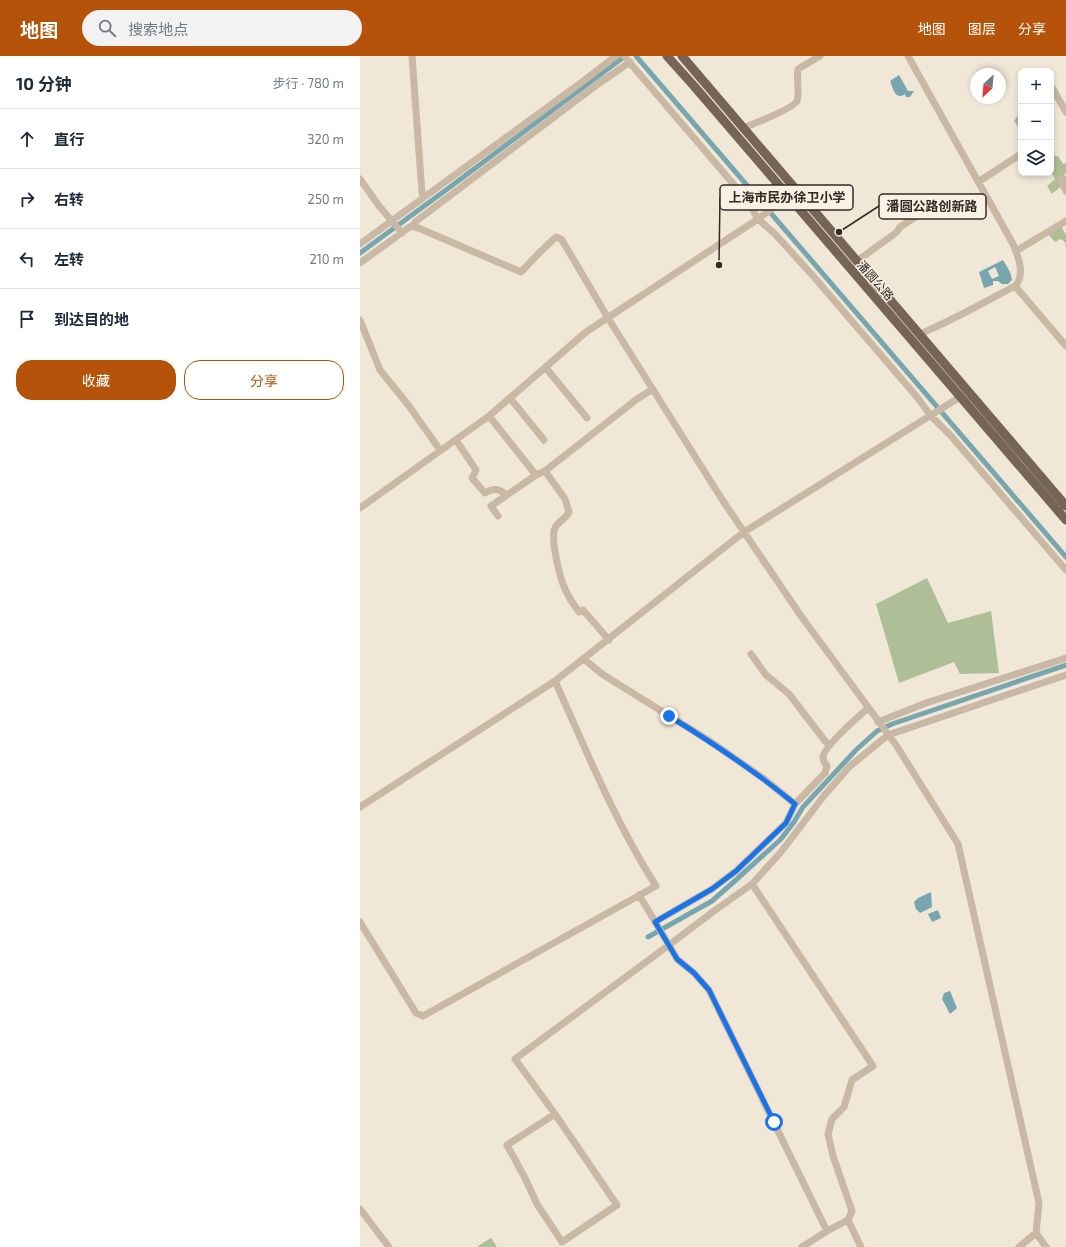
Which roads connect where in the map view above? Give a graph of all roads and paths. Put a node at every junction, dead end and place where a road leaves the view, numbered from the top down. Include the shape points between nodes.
1 (412, 56) edge
2 (616, 56) edge
3 (667, 56) edge
4 (682, 56) edge
5 (819, 56) edge
6 (908, 56) edge
7 (627, 59) edge
8 (1054, 93) edge
9 (1066, 112) edge
10 (743, 128) junction
11 (1018, 156) edge
12 (360, 178) edge
13 (1060, 179) dead end
14 (978, 182) junction
15 (1066, 191) edge
16 (785, 193) junction
17 (424, 196) junction
18 (922, 213) dead end
19 (760, 218) junction
20 (392, 221) junction
21 (1066, 221) edge
22 (414, 227) junction
23 (401, 232) junction
24 (360, 244) edge
25 (1016, 251) junction
26 (857, 261) junction
27 (360, 263) edge
28 (1015, 286) junction
29 (608, 318) junction
30 (360, 320) edge
31 (920, 334) junction
32 (1066, 346) edge
33 (546, 368) junction
34 (653, 389) junction
35 (960, 397) junction
36 (510, 398) junction
37 (932, 415) junction
38 (489, 416) junction
39 (587, 418) dead end
40 (456, 440) junction
41 (544, 440) dead end
42 (440, 450) junction
43 (545, 471) junction
44 (536, 476) junction
45 (507, 496) junction
46 (361, 506) edge
47 (1066, 506) edge
48 (498, 516) dead end
49 (1066, 520) edge
50 (744, 532) junction
51 (1066, 570) edge
52 (609, 640) junction
53 (751, 654) dead end
54 (1066, 658) edge
55 (584, 659) junction
56 (1066, 675) edge
57 (554, 681) junction
58 (868, 708) junction
59 (878, 722) junction
60 (888, 734) junction
61 (830, 745) junction
62 (795, 804) junction
63 (360, 807) edge
64 (752, 884) junction
65 (639, 895) junction
66 (360, 922) edge
67 (655, 922) junction
68 (669, 945) junction
69 (555, 1114) junction
70 (360, 1209) edge
71 (848, 1220) junction
72 (827, 1231) junction
73 (1036, 1233) junction
74 (389, 1247) edge
75 (802, 1247) edge
76 (861, 1247) edge
77 (1019, 1247) edge
78 (1046, 1247) edge

1 - 17 street
2 - 17 street
3 - 16 main road, 潘圆公路
4 - 10 main road, 潘圆公路
5 - 10 street via 798,69 797,98 792,106
6 - 14 street
7 - 19 street
7 - 22 street via 598,84 415,222
8 - 9 street
10 - 26 main road, 潘圆公路
11 - 14 street
12 - 20 street
13 - 15 street
14 - 25 street
16 - 19 street via 774,207
16 - 35 main road, 潘圆公路
17 - 20 street
18 - 26 street
19 - 29 street
19 - 37 street
20 - 23 street
20 - 24 street
21 - 25 street
22 - 23 street via 410,226
22 - 29 street via 521,272 556,237 560,238
23 - 27 street
25 - 28 street via 1021,277
26 - 31 main road, 潘圆公路
28 - 31 street
28 - 32 street
29 - 33 street via 586,332
29 - 34 street
30 - 42 street via 380,370
31 - 47 main road, 潘圆公路
33 - 36 street
33 - 39 street
34 - 43 street
34 - 50 street
35 - 37 street
35 - 49 main road, 潘圆公路
36 - 38 street
36 - 41 street
37 - 50 street
37 - 51 street
38 - 40 street
38 - 44 street
40 - 42 street
40 - 45 street via 476,470 472,478 485,494 498,489
42 - 46 street
43 - 44 street
43 - 52 street via 565,499 569,512 567,517 558,523 553,535 565,590 579,612 583,610
44 - 45 street
45 - 48 street via 491,506
50 - 52 street
50 - 58 street
52 - 55 street
53 - 61 street via 766,675 789,694
54 - 59 street via 926,703
55 - 57 street
55 - 62 street via 602,674 714,744
56 - 60 street
57 - 63 street
57 - 65 street via 620,823 656,886
58 - 59 street
58 - 61 street
59 - 60 street
60 - 64 street via 849,767
60 - 73 street via 958,844 1039,1203
61 - 62 street via 823,756 827,766 825,773
62 - 67 street via 786,823 736,871 712,889
64 - 68 street
64 - 71 street via 873,1066 852,1080 844,1107 832,1119 828,1134 852,1211
65 - 66 street via 423,1016 416,1013
65 - 67 street
67 - 68 street
68 - 69 street via 515,1059
68 - 72 street via 677,959 709,990
69 - 69 street via 507,1145 537,1204 562,1242 617,1205
70 - 74 street
71 - 72 street
71 - 76 street
72 - 75 street
73 - 77 street
73 - 78 street

